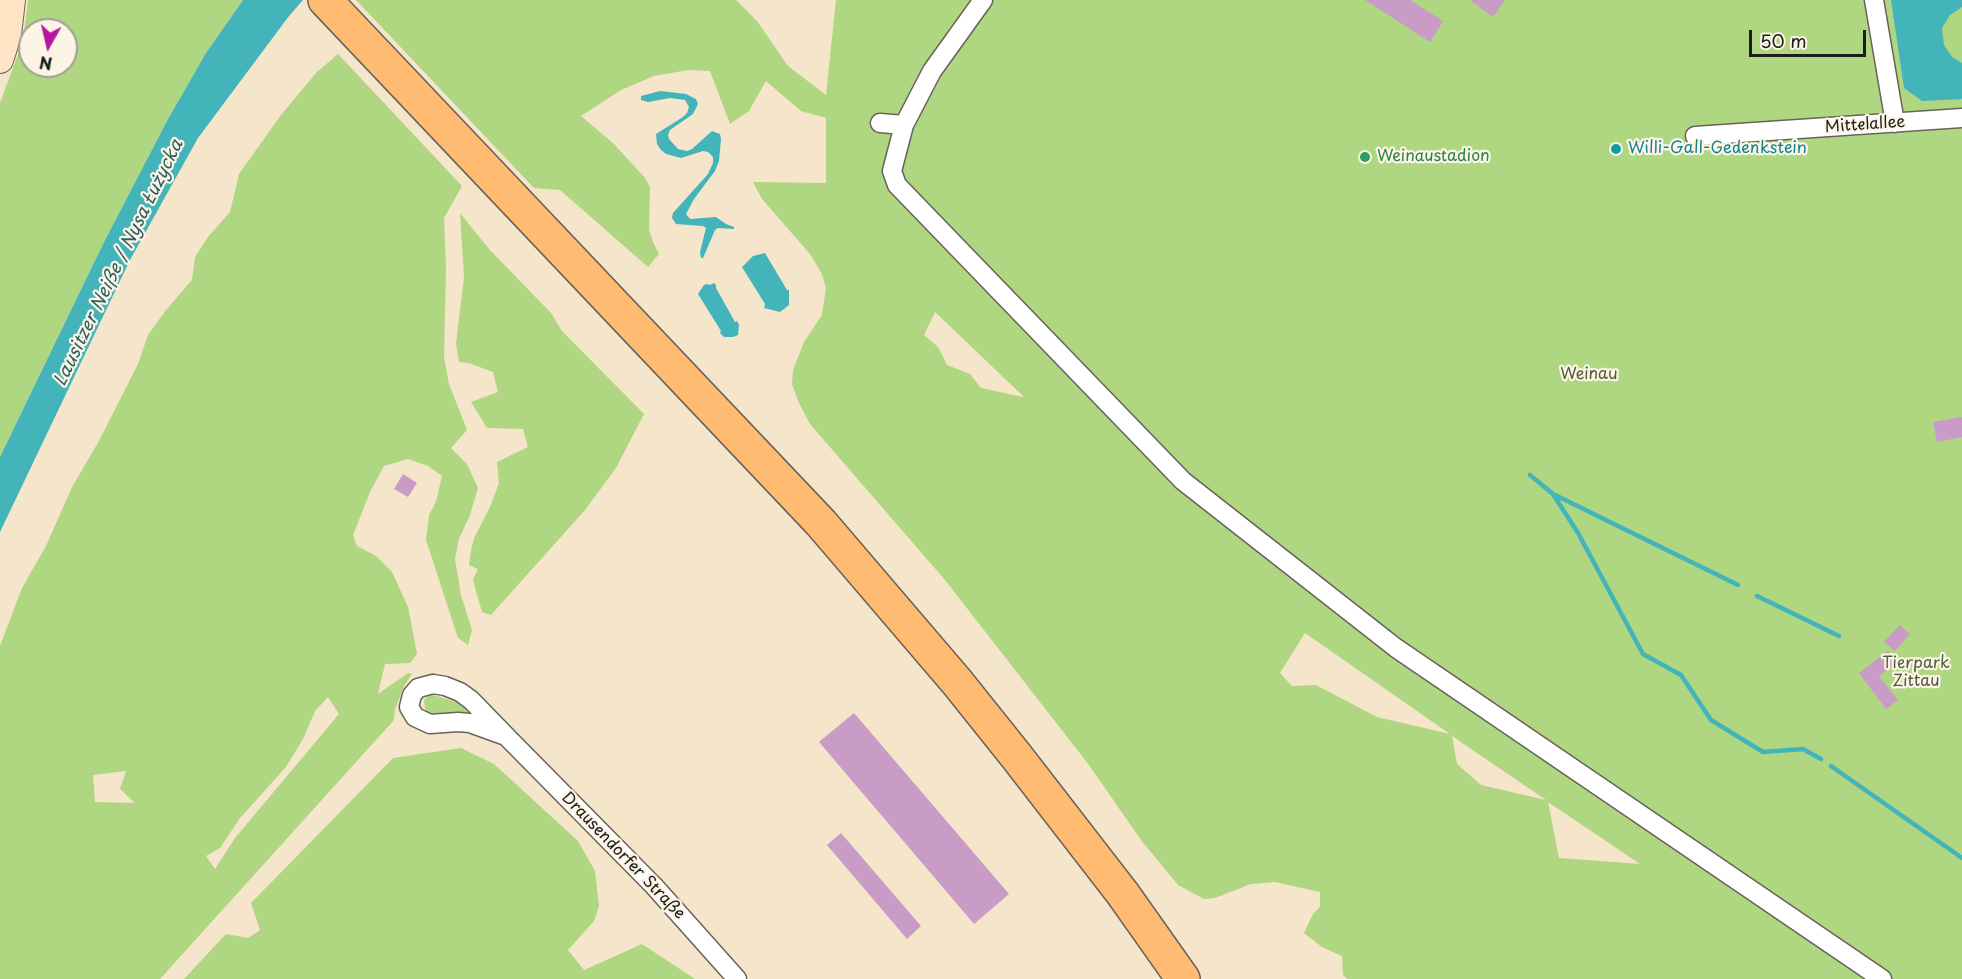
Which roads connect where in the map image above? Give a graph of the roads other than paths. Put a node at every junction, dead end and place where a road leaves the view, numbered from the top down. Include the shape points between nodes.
1 (12, 0) edge
2 (325, 0) edge
3 (983, 0) edge
4 (1874, 0) edge
5 (0, 60) edge
6 (1962, 118) edge
7 (880, 123) dead end
8 (1895, 123) junction
9 (904, 125) junction
10 (1695, 136) dead end
11 (506, 736) junction
12 (737, 979) edge
13 (1183, 979) edge
14 (1882, 979) edge

1 - 5 main road
2 - 13 highway via 829,532 1017,756
3 - 9 street via 932,71
4 - 8 street
6 - 8 street, Mittelallee
7 - 9 street
8 - 10 street, Mittelallee
9 - 14 street via 892,171 897,185 1183,481 1396,648
11 - 11 street, Drausendorfer Straße via 470,723 426,723 410,711 412,695 418,688 433,684 460,692
11 - 12 street, Drausendorfer Straße via 654,886

